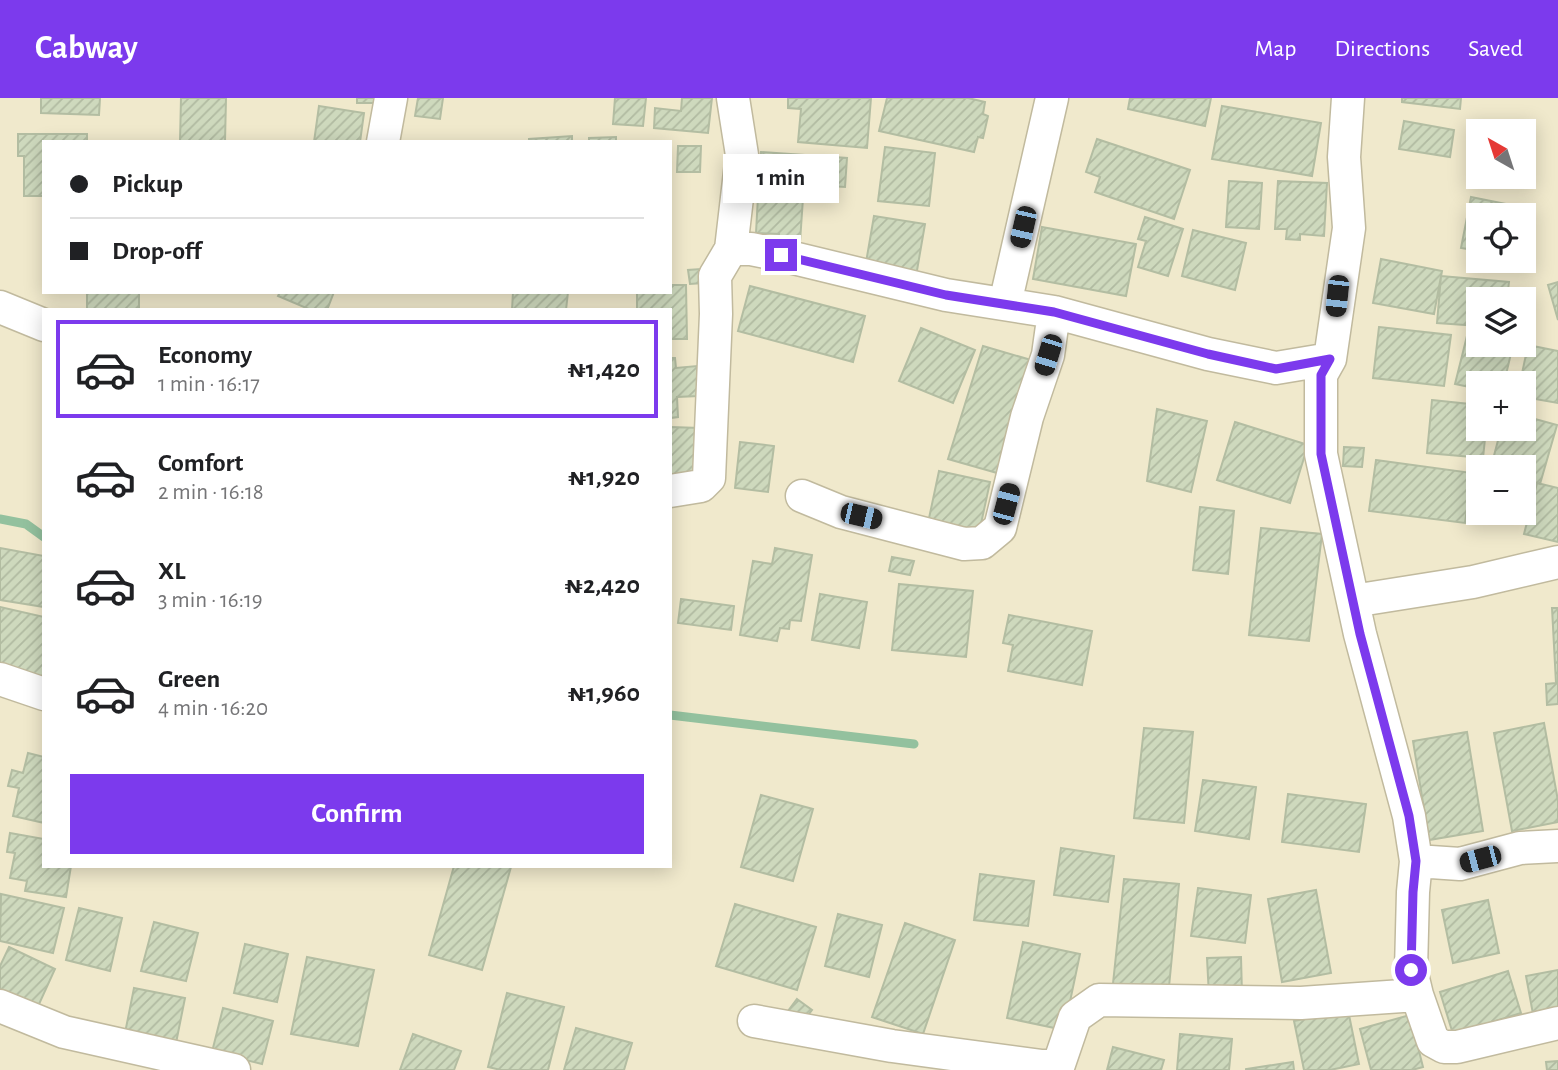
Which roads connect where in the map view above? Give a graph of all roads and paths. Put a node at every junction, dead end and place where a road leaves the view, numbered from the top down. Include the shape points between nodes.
1 (391, 98) edge
2 (733, 98) edge
3 (1052, 98) edge
4 (1348, 98) edge
5 (383, 140) edge
6 (731, 250) junction
7 (1005, 304) junction
8 (0, 307) edge
9 (1054, 312) junction
10 (42, 324) edge
11 (1330, 359) junction
12 (672, 491) edge
13 (803, 496) dead end
14 (1558, 562) edge
15 (1353, 601) junction
16 (0, 679) edge
17 (42, 693) edge
18 (1558, 846) edge
19 (1416, 861) junction
20 (1416, 995) junction
21 (0, 1006) edge
22 (754, 1021) dead end
23 (1558, 1023) edge
24 (1057, 1068) edge
25 (234, 1070) edge

1 - 5 street
2 - 6 street via 742,155
3 - 7 street
4 - 11 street via 1344,157 1349,228
6 - 7 street via 751,249 946,295
6 - 12 street via 715,276 709,478 701,486
7 - 9 street
8 - 10 street
9 - 11 street via 1276,369
9 - 13 street via 1048,355 1027,417 1000,528 982,543 964,544 841,512
11 - 15 street via 1321,375 1321,454
14 - 15 street via 1473,582
15 - 19 street via 1409,816
16 - 17 street
18 - 19 street via 1520,848 1460,864
19 - 20 street via 1411,970
20 - 23 street via 1433,1041 1444,1047
20 - 24 street via 1301,1003 1099,1000 1075,1017
21 - 25 street via 64,1032
22 - 24 street via 891,1046

